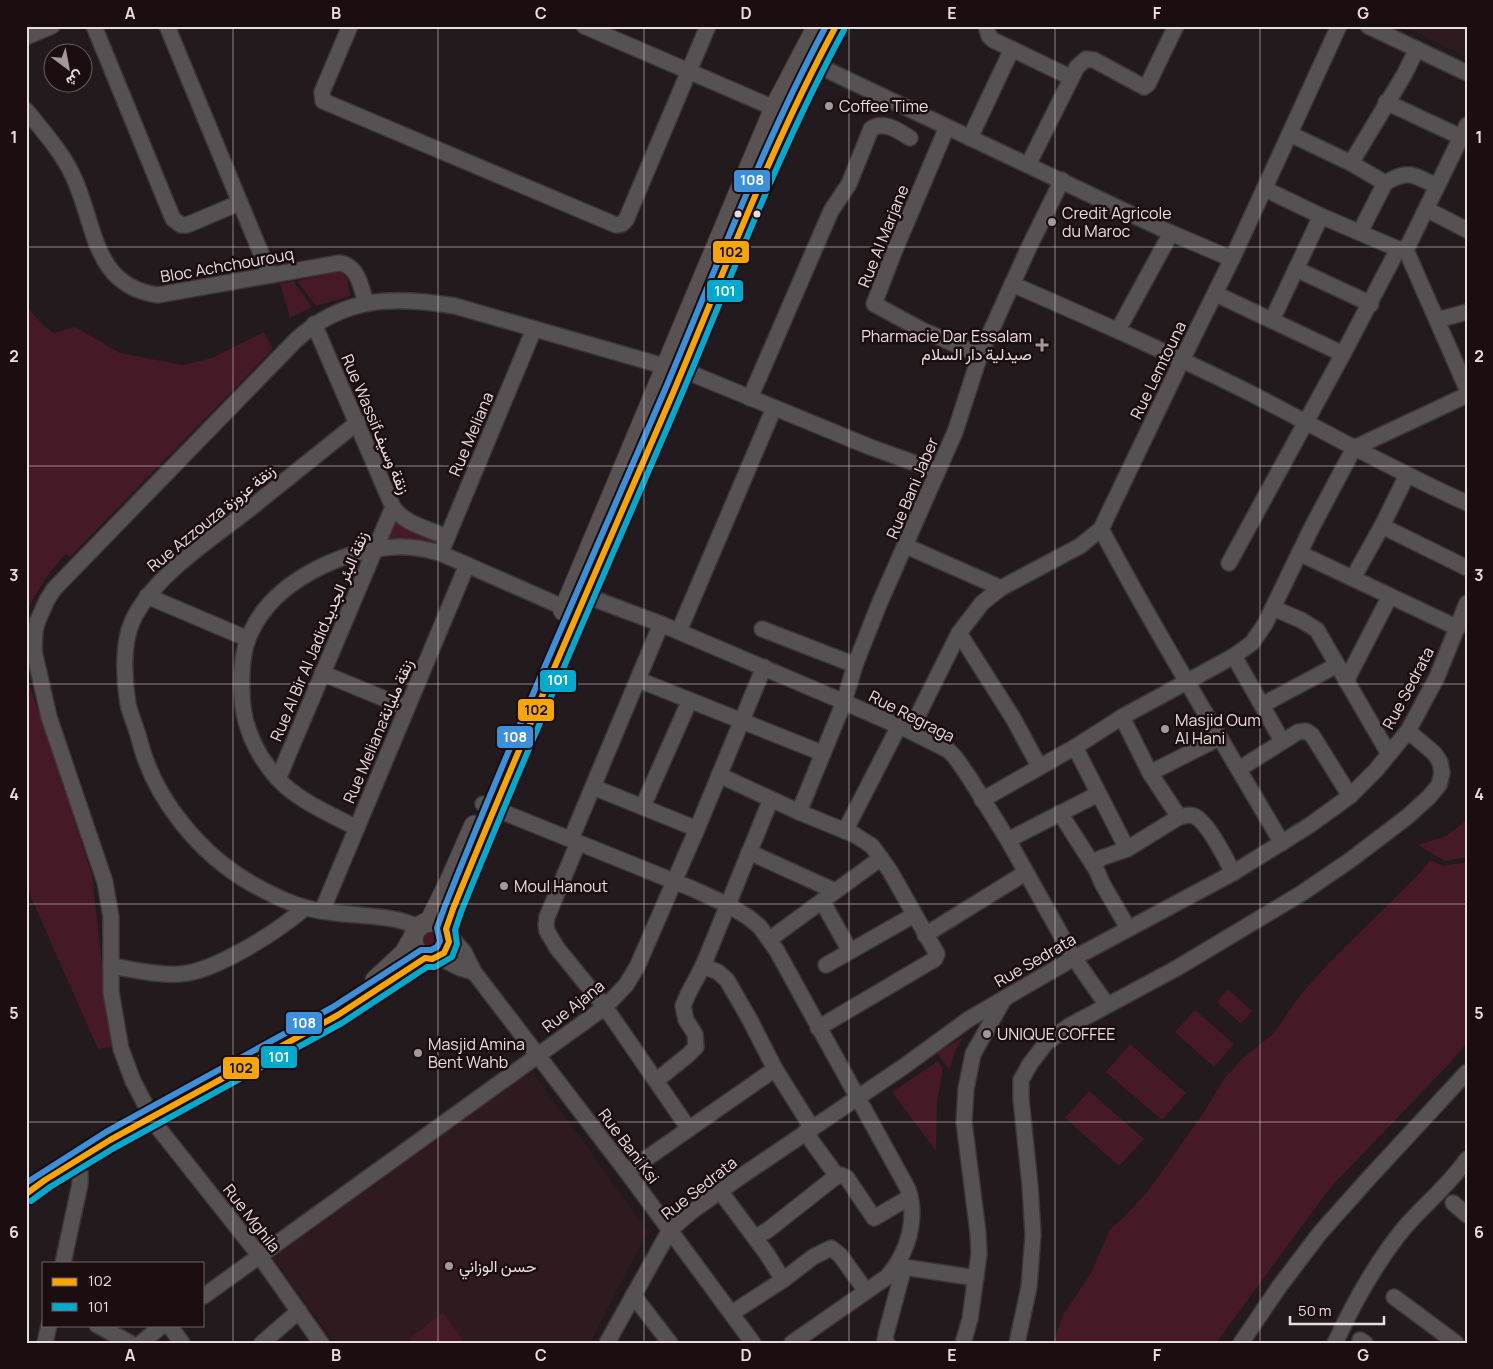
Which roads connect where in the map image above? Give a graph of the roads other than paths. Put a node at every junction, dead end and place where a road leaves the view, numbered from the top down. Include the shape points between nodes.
1 (52, 26) edge
2 (94, 26) edge
3 (167, 26) edge
4 (350, 26) edge
5 (584, 26) edge
6 (708, 26) edge
7 (816, 26) edge
8 (836, 26) edge
9 (986, 26) edge
10 (1176, 26) edge
11 (1339, 26) edge
12 (1368, 26) edge
13 (26, 37) edge
14 (1012, 49) junction
15 (1416, 49) junction
16 (807, 60) junction
17 (690, 72) junction
18 (1467, 73) edge
19 (1070, 77) junction
20 (1386, 102) junction
21 (774, 108) junction
22 (26, 110) edge
23 (947, 127) junction
24 (1464, 131) edge
25 (1290, 134) junction
26 (910, 138) dead end
27 (970, 138) junction
28 (1351, 163) junction
29 (1028, 165) junction
30 (1062, 180) junction
31 (1384, 182) junction
32 (1437, 186) junction
33 (1265, 189) junction
34 (240, 203) junction
35 (1426, 210) junction
36 (1321, 216) junction
37 (1467, 230) edge
38 (1360, 232) junction
39 (1171, 233) junction
40 (1402, 250) junction
41 (1232, 260) junction
42 (1296, 269) junction
43 (270, 275) junction
44 (1012, 284) junction
45 (1216, 294) junction
46 (366, 302) junction
47 (1371, 304) junction
48 (1467, 312) edge
49 (1272, 320) junction
50 (1437, 320) junction
51 (314, 324) junction
52 (534, 329) junction
53 (1118, 330) junction
54 (1343, 354) junction
55 (980, 356) junction
56 (1182, 360) junction
57 (674, 369) junction
58 (1467, 388) edge
59 (1467, 395) edge
60 (750, 398) junction
61 (774, 408) junction
62 (358, 422) junction
63 (1306, 422) junction
64 (1354, 448) junction
65 (937, 471) junction
66 (1407, 475) junction
67 (1467, 503) edge
68 (393, 507) junction
69 (1382, 526) junction
70 (1101, 529) junction
71 (447, 536) junction
72 (906, 546) junction
73 (374, 549) junction
74 (440, 553) junction
75 (1299, 553) junction
76 (1229, 563) dead end
77 (467, 565) junction
78 (1467, 568) edge
79 (1352, 578) junction
80 (1001, 588) junction
81 (584, 595) junction
82 (147, 596) junction
83 (1390, 596) junction
84 (1467, 604) edge
85 (564, 608) junction
86 (1273, 608) junction
87 (661, 624) junction
88 (1458, 628) junction
89 (762, 629) dead end
90 (679, 631) junction
91 (960, 632) junction
92 (248, 639) junction
93 (1234, 656) junction
94 (1337, 665) junction
95 (855, 666) junction
96 (764, 667) junction
97 (322, 673) junction
98 (639, 680) junction
99 (1187, 681) junction
100 (1346, 681) junction
101 (689, 702) junction
102 (844, 702) junction
103 (1262, 705) junction
104 (407, 708) junction
105 (1122, 717) junction
106 (741, 721) junction
107 (904, 729) junction
108 (1408, 731) junction
109 (1219, 738) junction
110 (1282, 741) junction
111 (1075, 747) junction
112 (822, 753) junction
113 (1389, 754) junction
114 (1039, 766) junction
115 (1239, 770) junction
116 (1150, 773) junction
117 (719, 775) junction
118 (278, 779) junction
119 (593, 787) junction
120 (1098, 794) junction
121 (1350, 796) junction
122 (771, 799) junction
123 (982, 800) junction
124 (489, 806) junction
125 (643, 806) junction
126 (799, 812) junction
127 (1060, 813) junction
128 (1178, 817) junction
129 (357, 828) junction
130 (697, 829) junction
131 (845, 831) junction
132 (1008, 840) junction
133 (575, 841) junction
134 (1282, 843) junction
135 (1127, 849) junction
136 (749, 852) junction
137 (881, 858) junction
138 (1094, 865) junction
139 (1025, 873) junction
140 (1233, 873) junction
141 (674, 883) junction
142 (835, 891) junction
143 (822, 901) junction
144 (728, 905) junction
145 (304, 908) junction
146 (322, 911) junction
147 (914, 914) junction
148 (1128, 928) junction
149 (426, 929) junction
150 (925, 935) junction
151 (770, 939) junction
152 (850, 951) junction
153 (432, 957) junction
154 (1074, 958) junction
155 (826, 965) dead end
156 (110, 966) junction
157 (703, 966) junction
158 (474, 972) junction
159 (1004, 998) junction
160 (1107, 1005) junction
161 (605, 1008) junction
162 (818, 1028) junction
163 (538, 1056) junction
164 (775, 1069) junction
165 (1467, 1072) edge
166 (656, 1080) junction
167 (858, 1098) junction
168 (149, 1113) junction
169 (690, 1129) junction
170 (808, 1130) junction
171 (1467, 1159) edge
172 (76, 1160) junction
173 (627, 1172) junction
174 (837, 1176) junction
175 (26, 1181) edge
176 (720, 1191) junction
177 (26, 1194) edge
178 (910, 1197) junction
179 (1453, 1203) dead end
180 (1467, 1216) edge
181 (670, 1230) junction
182 (755, 1238) junction
183 (259, 1255) junction
184 (63, 1262) edge
185 (900, 1267) junction
186 (976, 1278) junction
187 (783, 1280) junction
188 (866, 1291) junction
189 (205, 1295) edge
190 (633, 1296) junction
191 (1394, 1297) dead end
192 (298, 1311) junction
193 (732, 1314) junction
194 (49, 1326) edge
195 (99, 1326) edge
196 (162, 1326) edge
197 (170, 1326) edge
198 (745, 1340) edge
199 (45, 1343) edge
200 (130, 1343) edge
201 (141, 1343) edge
202 (182, 1343) edge
203 (262, 1343) edge
204 (321, 1343) edge
205 (607, 1343) edge
206 (670, 1343) edge
207 (792, 1343) edge
208 (887, 1343) edge
209 (963, 1343) edge
210 (1017, 1343) edge
211 (1241, 1343) edge
212 (1335, 1343) edge
213 (1456, 1343) edge

1 - 13 street
2 - 34 street via 173,219 187,225
3 - 34 street
4 - 17 street via 322,92 323,100 616,225 626,220
5 - 17 street
6 - 17 street
7 - 16 main road
8 - 16 main road
9 - 14 street via 993,40
10 - 19 street via 1144,87 1090,59 1081,62
11 - 25 street, Rue Lemtouna
12 - 15 street
14 - 19 street
14 - 27 street
15 - 18 street
15 - 20 street via 1404,76
16 - 21 main road
16 - 23 street
16 - 57 main road via 766,170
17 - 21 street
19 - 29 street
20 - 24 street
20 - 28 street
21 - 57 main road
22 - 43 street, Bloc Achchourouq via 72,173 102,259 112,273 128,286 158,295
23 - 27 street
23 - 55 street, Rue Al Marjane via 874,304
24 - 32 street
25 - 28 street
25 - 33 street, Rue Lemtouna
26 - 60 street via 885,125 875,126 872,130 849,184 832,210
27 - 29 street
28 - 31 street
29 - 30 street
30 - 39 street
30 - 44 street, Rue Bani Jaber
31 - 32 street via 1410,174
31 - 38 street
32 - 35 street
33 - 36 street
33 - 41 street, Rue Lemtouna
34 - 43 street
35 - 37 street
35 - 40 street
36 - 38 street
36 - 42 street
38 - 40 street
39 - 41 street
39 - 53 street
40 - 47 street
40 - 50 street
41 - 45 street, Rue Lemtouna
42 - 47 street
42 - 49 street
43 - 46 street, Bloc Achchourouq via 343,263 355,272
44 - 53 street
44 - 55 street, Rue Bani Jaber
45 - 49 street
45 - 56 street, Rue Lemtouna
46 - 51 street, Rue Mghila via 340,310
46 - 52 street, Rue Mghila via 396,300 455,306
47 - 54 street
48 - 50 street
49 - 54 street
50 - 58 street
51 - 62 street, Rue Wassifزنقة وسيف
51 - 156 street, Rue Mghila via 63,579 47,600 38,620 34,640 35,662 49,716 107,890 111,917
52 - 57 street, Rue Mghila
52 - 71 street, Rue Meliana
53 - 56 street
54 - 63 street
55 - 65 street, Rue Bani Jaber
56 - 63 street
56 - 70 street, Rue Lemtouna
57 - 60 street, Rue Mghila
57 - 81 main road
57 - 85 main road
59 - 64 street
60 - 61 street, Rue Mghila
61 - 65 street, Rue Mghila
61 - 90 street
62 - 68 street, Rue Wassifزنقة وسيف
62 - 82 street, Rue Azzouza زنقة عزوزة via 207,542
63 - 64 street
63 - 76 street
64 - 66 street
64 - 75 street
65 - 72 street, Rue Bani Jaber
66 - 67 street
66 - 69 street
68 - 71 street, Rue Wassifزنقة وسيف via 406,520
68 - 73 street, Rue Al Bir Al Jadidزنقة البئر الجديد
69 - 78 street
69 - 79 street
70 - 80 street, Rue Lemtouna via 1080,546
70 - 99 street
71 - 74 street, Rue Meliana
72 - 80 street
72 - 95 street, Rue Bani Jaber
73 - 74 street via 410,547
73 - 92 street via 331,562 301,578 265,611
73 - 97 street, Rue Al Bir Al Jadidزنقة البئر الجديد
74 - 77 street
75 - 79 street
75 - 86 street
77 - 85 street
77 - 104 street, Rue Melianaزنقة مليانة
79 - 83 street
80 - 91 street, Rue Lemtouna via 982,603
81 - 87 street, Rue Regraga
81 - 124 main road
82 - 92 street
82 - 145 street, Rue Azzouza زنقة عزوزة via 132,623 125,671 128,705 155,783 183,825 220,862 258,887
83 - 88 street
83 - 100 street
84 - 88 street, Rue Sedrata
85 - 124 main road
86 - 93 street via 1258,636
86 - 94 street via 1317,630
87 - 90 street, Rue Regraga
87 - 98 street
88 - 108 street, Rue Sedrata via 1437,677
89 - 95 street
90 - 96 street, Rue Regraga
91 - 107 street, Rue Lemtouna
91 - 114 street
92 - 118 street via 242,681 244,714 259,754
93 - 99 street
93 - 103 street
94 - 100 street
94 - 103 street
95 - 102 street, Rue Bani Jaber
96 - 102 street, Rue Regraga
96 - 106 street, Rue Ajana
97 - 104 street
97 - 118 street, Rue Al Bir Al Jadidزنقة البئر الجديد
98 - 101 street
98 - 119 street
99 - 105 street
99 - 109 street
100 - 113 street
101 - 106 street
101 - 125 street
102 - 107 street, Rue Regraga
102 - 112 street, Rue Bani Jaber
103 - 110 street
104 - 129 street, Rue Melianaزنقة مليانة
105 - 111 street
105 - 116 street
106 - 112 street
106 - 117 street, Rue Ajana
107 - 123 street, Rue Regraga via 951,754
107 - 131 street, Rue Lemtouna
108 - 113 street, Rue Sedrata
108 - 160 street via 1440,762 1439,785 1429,797 1349,861 1302,893 1177,968
109 - 115 street
109 - 116 street
110 - 115 street
110 - 121 street via 1298,732 1309,732
111 - 114 street
111 - 120 street
112 - 126 street, Rue Bani Jaber
113 - 121 street, Rue Sedrata
114 - 123 street
115 - 134 street
116 - 128 street
117 - 122 street
117 - 130 street, Rue Ajana
118 - 129 street via 304,800
119 - 125 street
119 - 133 street
120 - 127 street
120 - 135 street
121 - 134 street, Rue Sedrata
122 - 126 street
122 - 136 street
123 - 132 street, Rue Regraga
124 - 133 street
124 - 149 main road via 466,878
125 - 130 street
126 - 131 street
127 - 132 street
127 - 138 street
128 - 135 street
128 - 140 street via 1195,816 1201,820
129 - 146 street, Rue Melianaزنقة مليانة
130 - 141 street, Rue Ajana
131 - 137 street via 872,846
132 - 139 street, Rue Regraga
133 - 141 street
133 - 161 street via 546,925 558,948
134 - 140 street, Rue Sedrata
135 - 138 street via 1101,858
136 - 142 street
136 - 144 street
137 - 142 street
137 - 147 street
138 - 148 street
139 - 150 street
139 - 154 street, Rue Regraga
140 - 148 street, Rue Sedrata
141 - 144 street
141 - 161 street, Rue Ajana via 637,967
142 - 143 street
143 - 151 street
143 - 152 street
144 - 151 street via 748,917
144 - 157 street
145 - 146 street, Rue Azzouza زنقة عزوزة
145 - 156 street via 259,941 205,969 163,974
146 - 149 street, Rue Azzouza زنقة عزوزة
147 - 150 street
147 - 152 street
148 - 154 street, Rue Sedrata
149 - 153 main road via 416,950
149 - 153 main road via 448,948
149 - 158 street, Rue Bani Ksi via 464,952
149 - 168 main road via 384,974 366,988
150 - 162 street via 937,954 935,959
151 - 162 street
152 - 155 street
153 - 158 street
153 - 168 main road via 338,1015
154 - 159 street, Rue Sedrata
154 - 160 street, Rue Regraga
156 - 168 street, Rue Mghila via 113,1010 121,1049
157 - 164 street via 718,972 726,980
157 - 166 street via 683,1006 686,1020 695,1034 696,1046
158 - 163 street, Rue Bani Ksi
159 - 167 street, Rue Sedrata via 968,1019
159 - 186 street via 973,1054 966,1089 964,1122 978,1233
160 - 210 street via 1046,1043 1021,1080 1033,1235 1029,1287
161 - 163 street, Rue Ajana
161 - 166 street
162 - 167 street
163 - 173 street, Rue Bani Ksi
163 - 183 street, Rue Ajana
164 - 169 street
164 - 170 street
165 - 211 street via 1320,1233
166 - 169 street
167 - 170 street, Rue Sedrata
167 - 178 street
168 - 172 main road
168 - 175 main road via 101,1134
168 - 183 street, Rue Mghila
169 - 173 street
170 - 174 street
170 - 176 street, Rue Sedrata
171 - 212 street via 1386,1252
172 - 177 main road
172 - 184 street via 80,1184
173 - 181 street, Rue Bani Ksi
174 - 178 street via 846,1178 874,1218
174 - 182 street
176 - 181 street, Rue Sedrata
176 - 182 street
178 - 185 street via 913,1207 909,1236
179 - 180 street
181 - 190 street, Rue Sedrata
181 - 193 street, Rue Bani Ksi
182 - 187 street
183 - 189 street, Rue Ajana
183 - 192 street, Rue Mghila
185 - 186 street
185 - 188 street
185 - 208 street via 886,1334
186 - 209 street
187 - 188 street via 831,1248 840,1255
187 - 193 street
188 - 207 street
190 - 205 street, Rue Sedrata
190 - 206 street
191 - 213 street
192 - 203 street
192 - 204 street, Rue Mghila
193 - 198 street, Rue Bani Ksi
194 - 199 street
195 - 200 street
196 - 201 street
197 - 202 street

